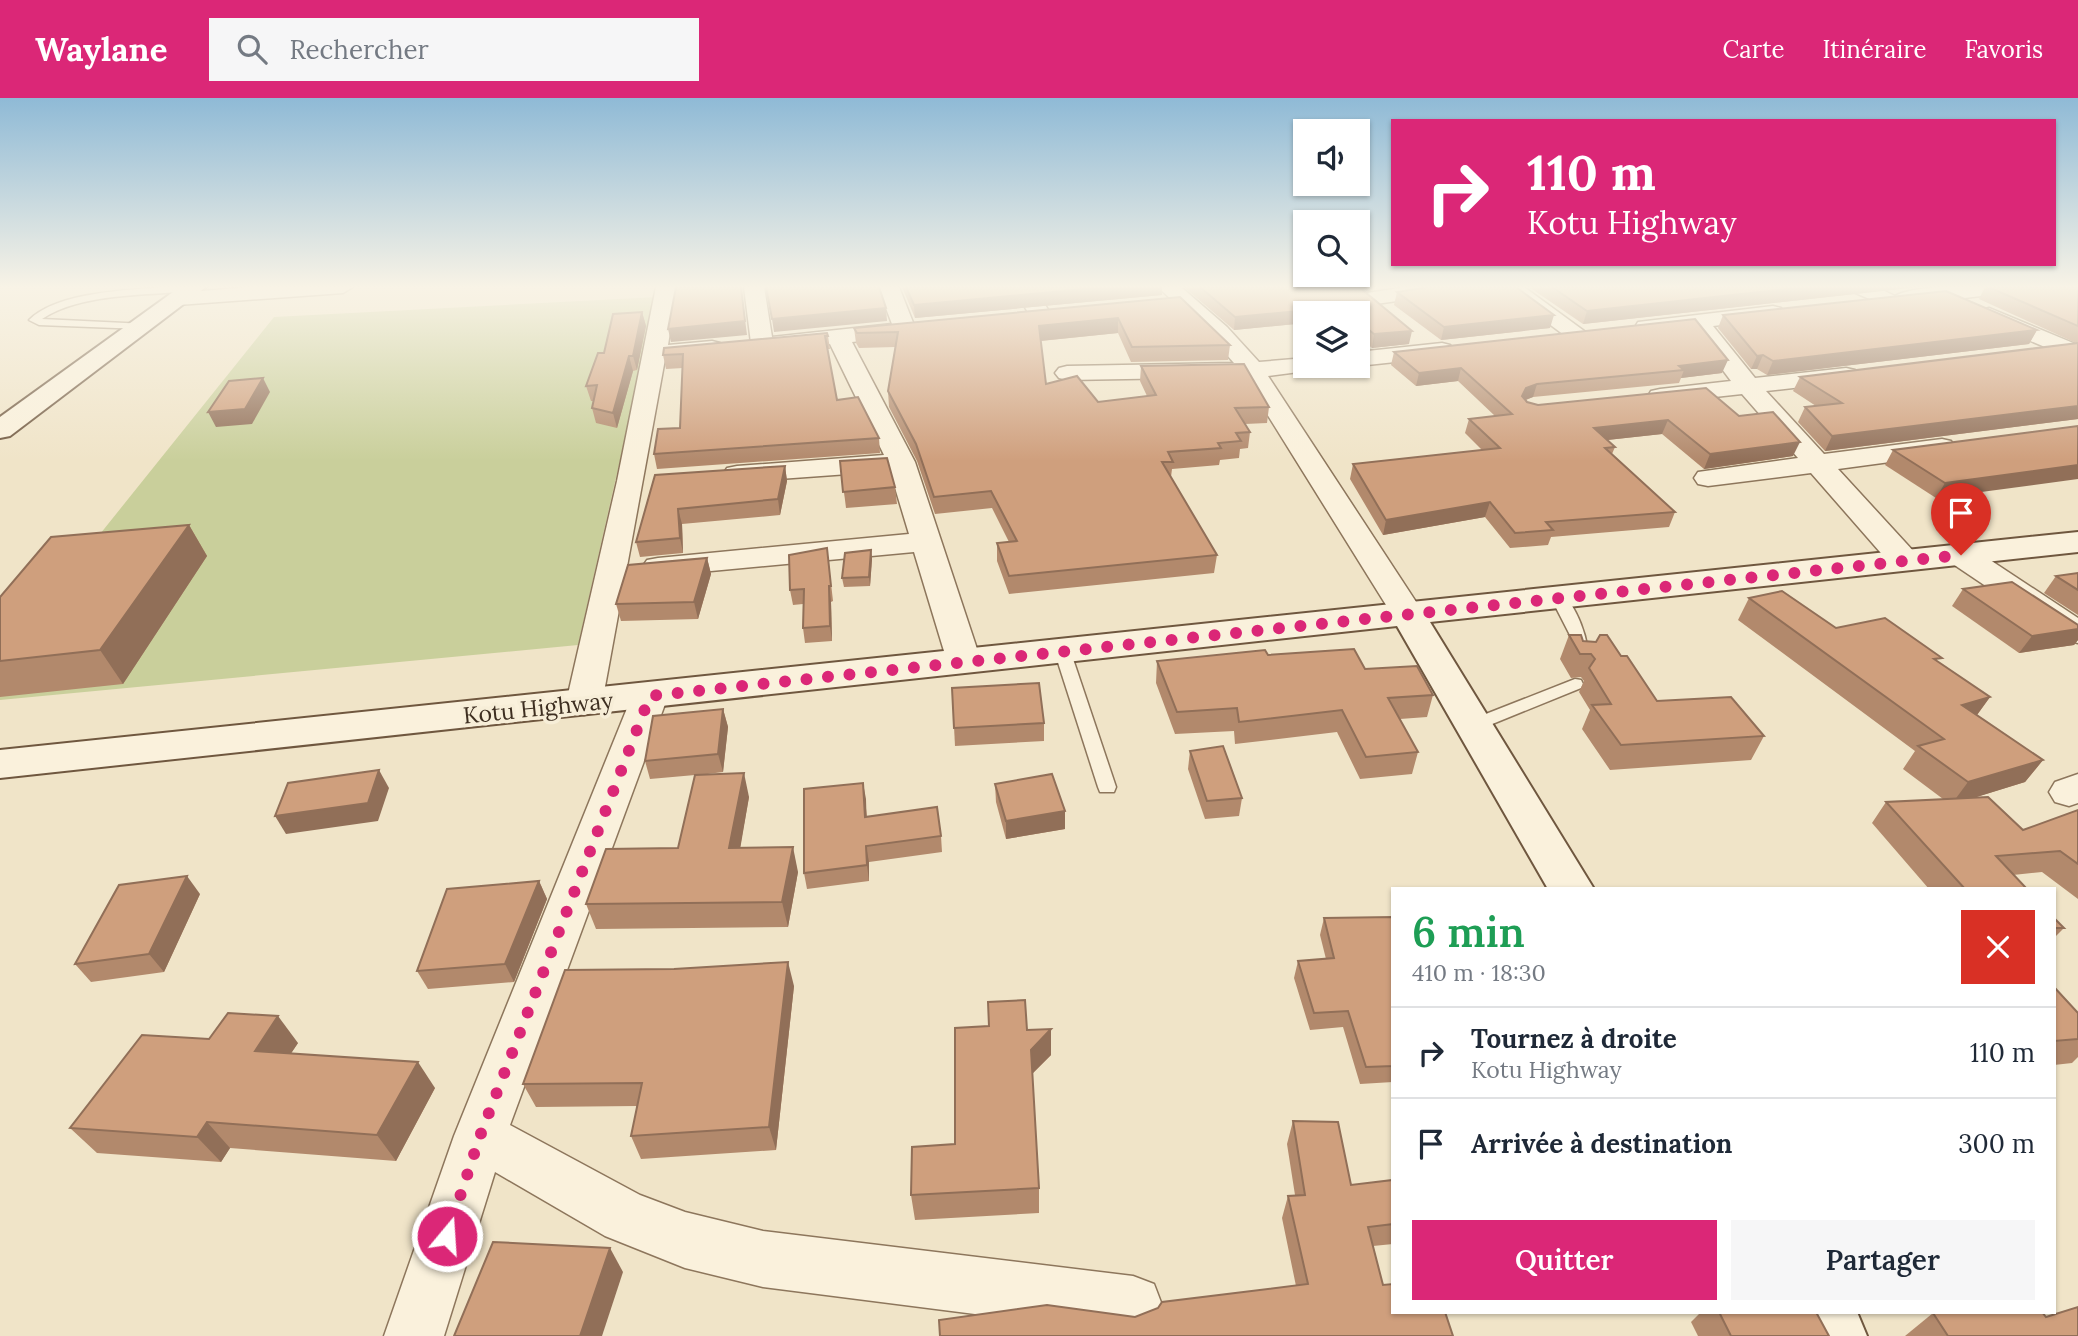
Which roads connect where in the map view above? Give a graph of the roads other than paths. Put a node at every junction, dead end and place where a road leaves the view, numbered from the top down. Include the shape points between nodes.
1 (116, 345) edge
2 (656, 345) edge
3 (745, 345) edge
4 (842, 345) edge
5 (1230, 345) edge
6 (1428, 345) edge
7 (1716, 345) edge
8 (1462, 348) edge
9 (1436, 351) junction
10 (2072, 351) edge
11 (654, 354) junction
12 (2025, 354) edge
13 (1370, 358) edge
14 (1293, 366) edge
15 (1251, 370) junction
16 (1873, 372) edge
17 (1067, 373) dead end
18 (1749, 387) junction
19 (1641, 397) edge
20 (0, 430) edge
21 (1968, 444) edge
22 (901, 462) junction
23 (1817, 464) junction
24 (712, 475) edge
25 (1708, 478) dead end
26 (926, 542) junction
27 (2078, 542) edge
28 (1961, 555) junction
29 (1905, 561) junction
30 (611, 572) junction
31 (1559, 598) junction
32 (1408, 614) junction
33 (2078, 633) edge
34 (1062, 650) junction
35 (1581, 659) edge
36 (964, 660) junction
37 (1575, 684) dead end
38 (650, 696) junction
39 (584, 703) junction
40 (1474, 725) junction
41 (0, 764) edge
42 (1107, 787) dead end
43 (1570, 887) edge
44 (480, 1136) junction
45 (1133, 1305) dead end
46 (1823, 1314) edge
47 (414, 1336) edge
48 (1836, 1336) edge

1 - 20 street
2 - 11 street
3 - 11 street
4 - 22 street
5 - 15 street
6 - 9 street
7 - 18 street
8 - 9 street
9 - 13 street
10 - 12 street
11 - 30 street via 645,480
14 - 15 street
15 - 17 street
15 - 32 street
16 - 18 street
18 - 19 street
18 - 23 street
21 - 23 street
22 - 24 street
22 - 26 street
23 - 25 street
23 - 29 street
26 - 30 street
26 - 36 street
27 - 28 street, Kotu Highway
28 - 29 street, Kotu Highway
28 - 33 street
29 - 31 street, Kotu Highway
30 - 39 street
31 - 32 street, Kotu Highway
31 - 35 lane via 1579,637
32 - 34 street, Kotu Highway
32 - 40 street
34 - 36 street, Kotu Highway
34 - 42 lane
36 - 38 street, Kotu Highway
37 - 40 lane
38 - 39 street, Kotu Highway
38 - 44 street
39 - 41 street, Kotu Highway
40 - 43 street
44 - 45 street via 625,1217 685,1240 763,1259
44 - 47 street
46 - 48 street

